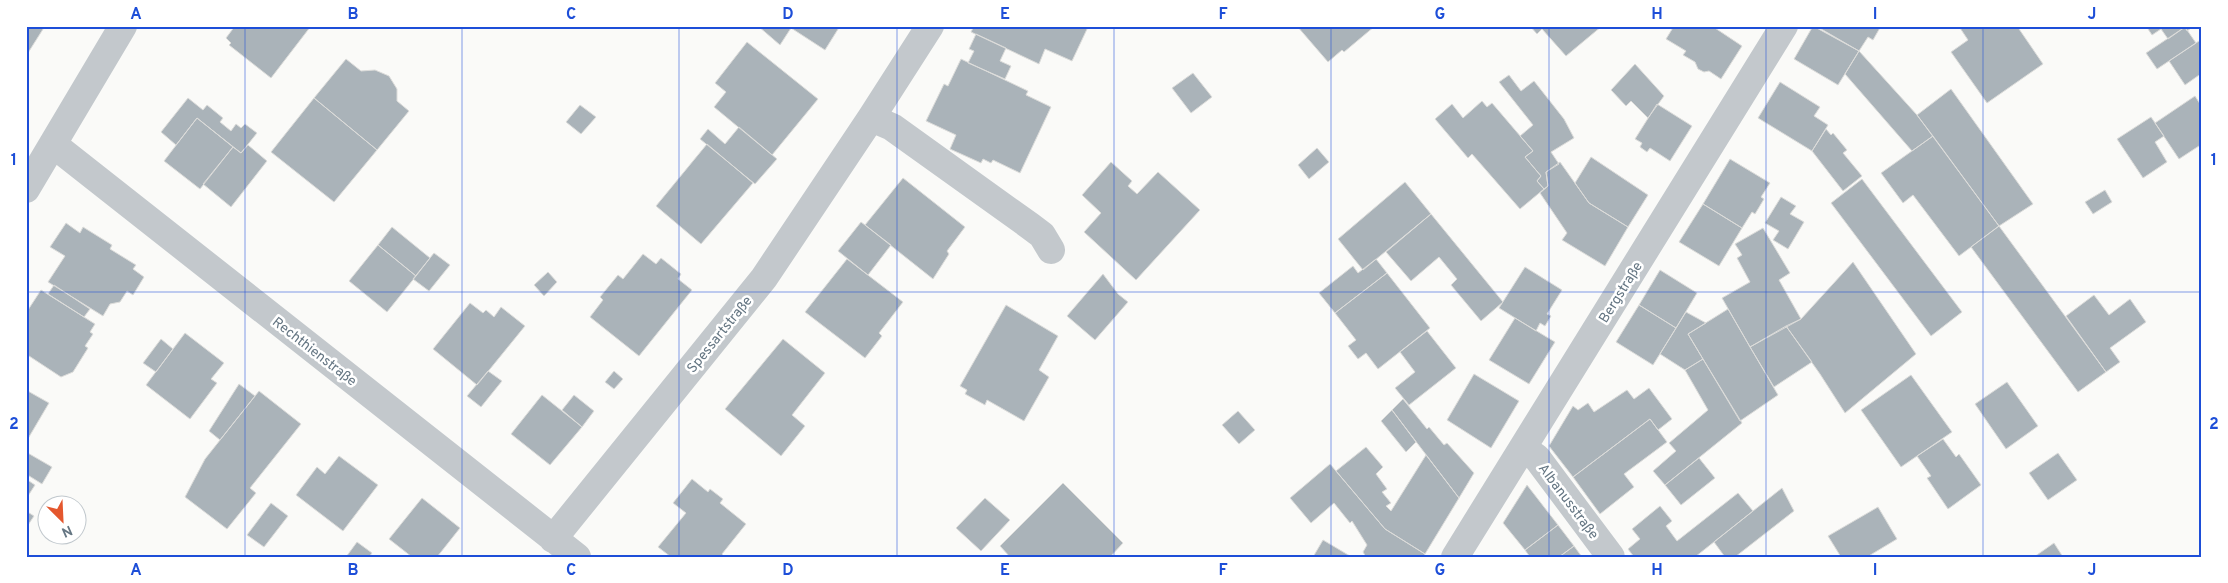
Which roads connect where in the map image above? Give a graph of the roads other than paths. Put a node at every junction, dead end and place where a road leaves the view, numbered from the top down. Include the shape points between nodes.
1 (123, 26) edge
2 (930, 26) edge
3 (1784, 26) edge
4 (871, 118) junction
5 (54, 146) junction
6 (26, 189) edge
7 (1051, 250) dead end
8 (1523, 448) junction
9 (553, 539) junction
10 (576, 557) edge
11 (1455, 557) edge
12 (1611, 557) edge

1 - 5 street
2 - 4 street, Spessartstraße
3 - 8 street, Bergstraße
4 - 7 street via 892,127 1030,226 1042,235
4 - 9 street, Spessartstraße via 764,278
5 - 6 street
5 - 9 street, Rechthienstraße
8 - 11 street, Bergstraße
8 - 12 street, Albanusstraße via 1537,458
9 - 10 street, Rechthienstraße

